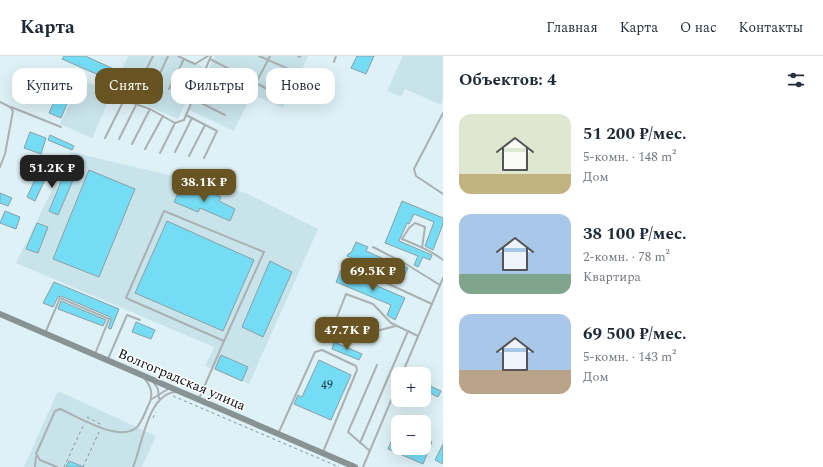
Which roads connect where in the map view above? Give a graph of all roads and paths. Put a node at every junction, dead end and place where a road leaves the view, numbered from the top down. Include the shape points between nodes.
1 (153, 56) edge
2 (168, 56) edge
3 (178, 56) edge
4 (259, 56) edge
5 (270, 56) edge
6 (336, 56) edge
7 (210, 57) edge
8 (184, 59) junction
9 (268, 59) junction
10 (334, 62) dead end
11 (147, 68) edge
12 (162, 68) edge
13 (206, 68) edge
14 (229, 68) edge
15 (287, 68) edge
16 (258, 79) edge
17 (169, 88) dead end
18 (0, 102) edge
19 (191, 104) edge
20 (203, 104) edge
21 (136, 105) junction
22 (10, 107) junction
23 (150, 110) junction
24 (443, 113) edge
25 (186, 115) junction
26 (225, 115) dead end
27 (163, 116) junction
28 (192, 118) junction
29 (175, 123) junction
30 (205, 125) junction
31 (61, 127) dead end
32 (105, 138) dead end
33 (119, 139) dead end
34 (132, 144) dead end
35 (145, 149) dead end
36 (176, 152) dead end
37 (160, 153) dead end
38 (189, 156) dead end
39 (204, 158) dead end
40 (0, 167) edge
41 (443, 194) edge
42 (373, 247) dead end
43 (422, 248) junction
44 (443, 260) edge
45 (356, 269) dead end
46 (443, 278) edge
47 (440, 285) junction
48 (432, 304) junction
49 (0, 314) edge
50 (140, 320) dead end
51 (396, 326) junction
52 (408, 331) junction
53 (45, 333) junction
54 (418, 336) junction
55 (224, 341) junction
56 (95, 355) junction
57 (108, 360) junction
58 (377, 365) dead end
59 (405, 367) edge
60 (140, 374) junction
61 (148, 378) junction
62 (171, 388) junction
63 (181, 392) junction
64 (159, 393) junction
65 (168, 398) dead end
66 (151, 400) junction
67 (159, 400) junction
68 (199, 400) junction
69 (391, 401) edge
70 (157, 411) dead end
71 (153, 418) dead end
72 (85, 420) junction
73 (102, 424) junction
74 (107, 426) dead end
75 (101, 427) junction
76 (278, 434) junction
77 (360, 443) junction
78 (370, 451) junction
79 (322, 453) junction
80 (37, 456) junction
81 (36, 467) edge
82 (57, 467) edge
83 (64, 467) edge
84 (83, 467) edge
85 (133, 467) edge
86 (339, 467) edge
87 (355, 467) edge
88 (363, 467) edge

1 - 11 lane
2 - 12 lane
3 - 8 lane
4 - 9 lane
5 - 9 lane
6 - 10 lane
7 - 8 lane via 195,64
7 - 13 lane
7 - 14 lane
8 - 17 lane
9 - 15 lane
9 - 16 lane
18 - 22 lane
19 - 25 lane
20 - 26 lane
21 - 23 lane
21 - 32 lane via 124,100
21 - 33 lane
22 - 31 lane
22 - 40 lane via 13,111
23 - 27 lane
23 - 34 lane
24 - 41 lane via 414,169 416,176
25 - 28 lane
25 - 29 lane via 184,120
27 - 29 lane
27 - 35 lane
28 - 30 lane
28 - 36 lane
29 - 37 lane
30 - 38 lane
30 - 39 lane via 217,131
42 - 47 lane
43 - 43 lane via 402,239 415,223 425,227
43 - 44 lane
45 - 48 lane
46 - 47 lane
47 - 48 lane
48 - 54 lane
49 - 53 main road, Волгоградская улица
50 - 57 lane via 127,315
51 - 51 lane via 373,304 346,294 337,316 372,332
51 - 52 lane
52 - 54 lane
52 - 77 lane
53 - 56 main road, Волгоградская улица
53 - 56 lane via 60,298 109,319
54 - 59 lane
55 - 55 lane via 126,298 164,211 264,252
55 - 68 lane
56 - 57 main road, Волгоградская улица
57 - 60 main road, Волгоградская улица
58 - 77 lane via 348,432
60 - 61 main road, Волгоградская улица
60 - 66 lane via 150,387
61 - 62 main road, Волгоградская улица
61 - 64 lane via 157,386
62 - 63 main road, Волгоградская улица
62 - 64 lane
63 - 67 lane via 172,392
63 - 68 main road, Волгоградская улица
64 - 66 lane
64 - 67 lane
65 - 86 path via 177,398
66 - 75 lane via 137,427 132,430 117,433
67 - 85 lane via 143,431 139,453
68 - 76 main road, Волгоградская улица
69 - 78 lane
70 - 71 path
72 - 73 path via 87,417
72 - 75 lane
72 - 80 lane via 60,409 55,411 37,450
72 - 83 path
73 - 74 path
73 - 75 path
75 - 84 path
76 - 79 main road, Волгоградская улица
76 - 79 lane via 315,352 322,350 356,366 357,370
77 - 78 lane
78 - 88 lane
79 - 87 main road, Волгоградская улица
80 - 81 lane
80 - 82 lane via 40,460

